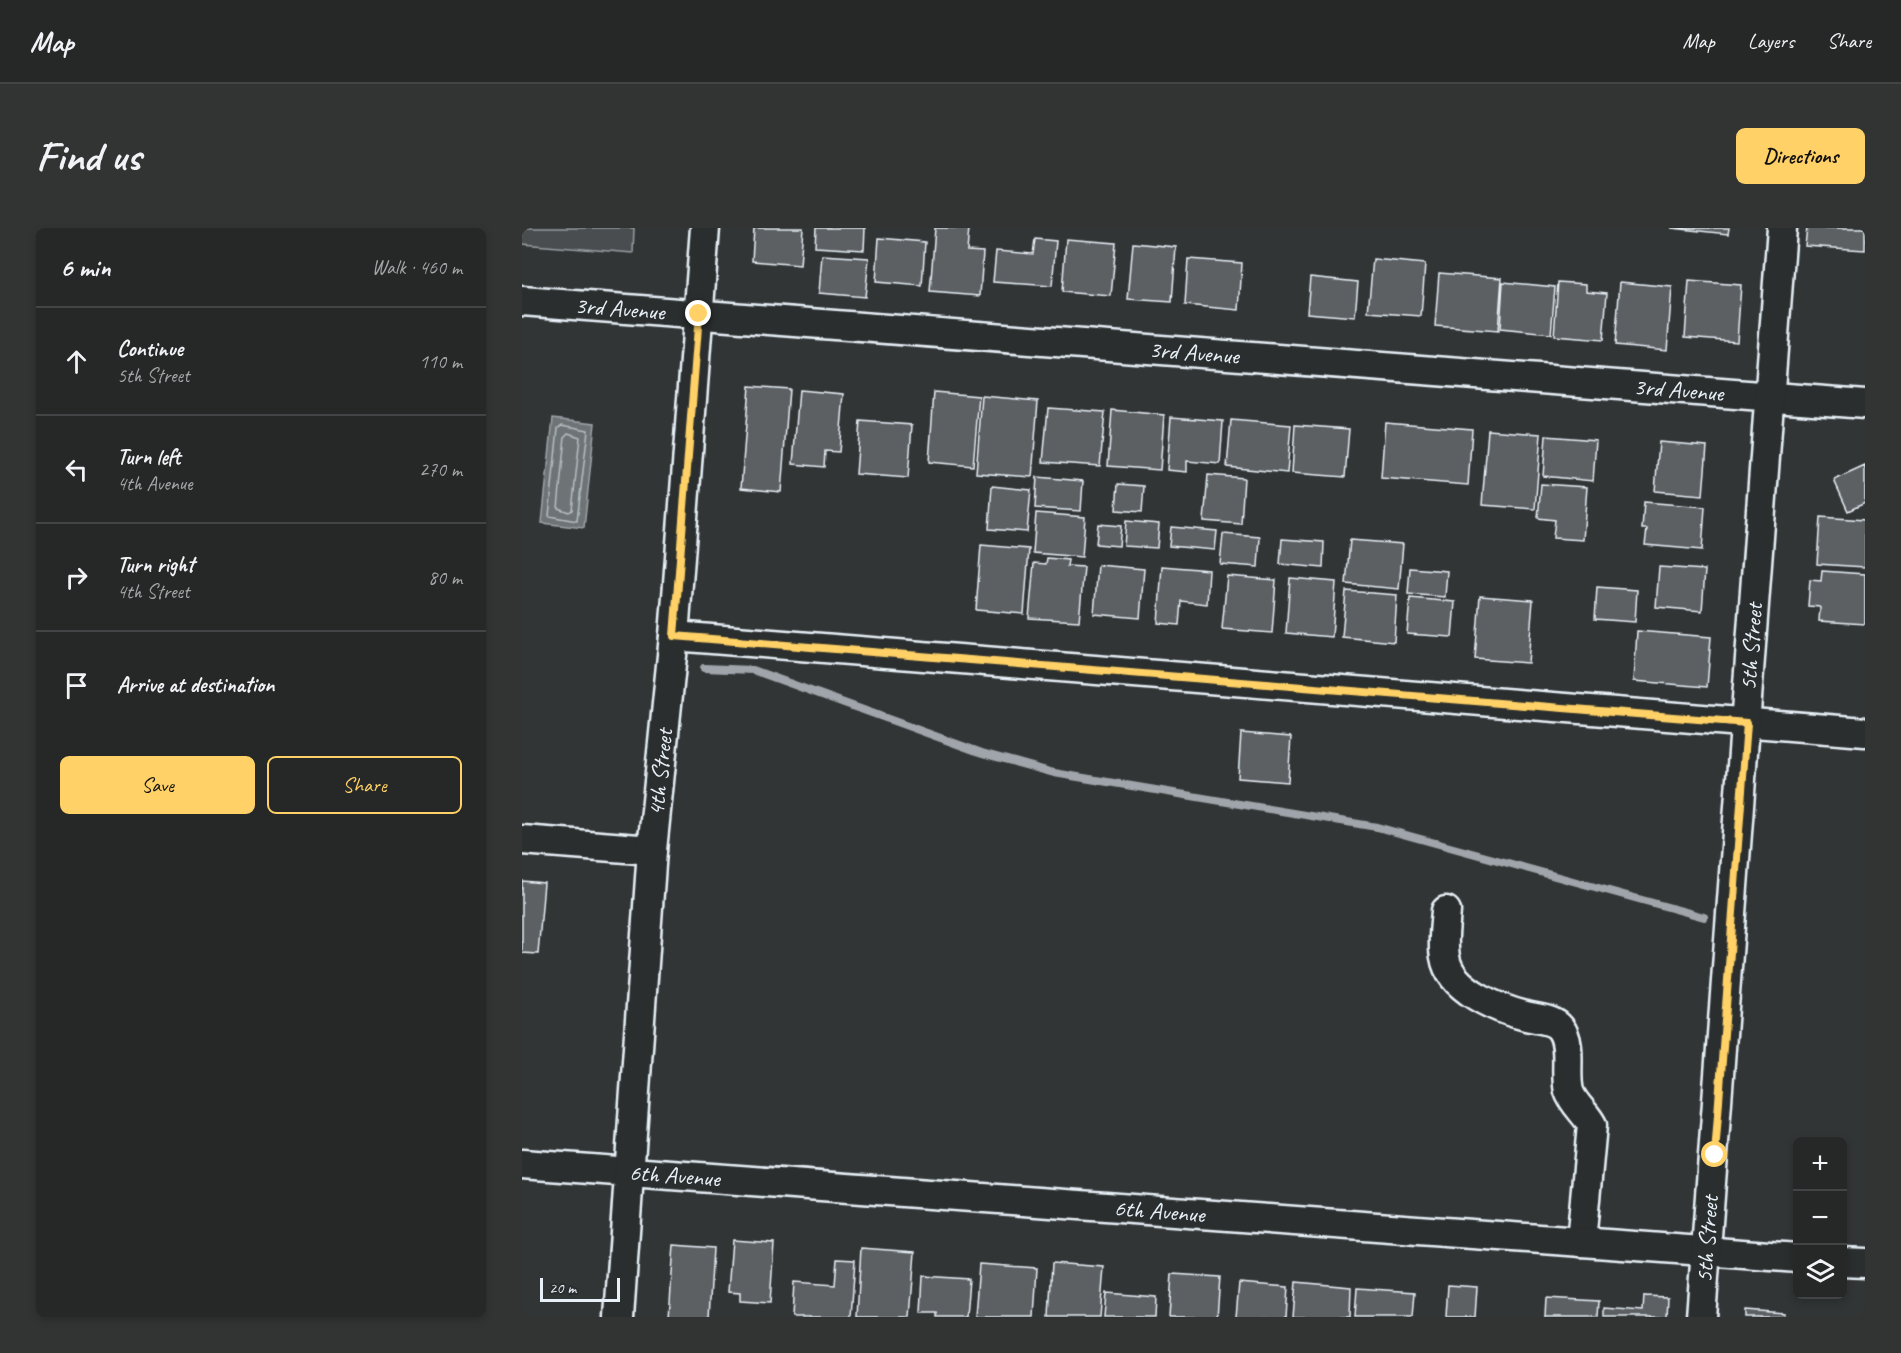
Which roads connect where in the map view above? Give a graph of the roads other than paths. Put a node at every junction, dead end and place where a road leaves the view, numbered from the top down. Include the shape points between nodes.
1 (705, 228) edge
2 (1782, 228) edge
3 (522, 301) edge
4 (699, 314) junction
5 (1769, 398) junction
6 (1865, 404) edge
7 (674, 636) junction
8 (1747, 723) junction
9 (1865, 732) edge
10 (522, 840) edge
11 (652, 850) junction
12 (1446, 911) dead end
13 (522, 1164) edge
14 (630, 1172) junction
15 (1581, 1242) junction
16 (1706, 1252) junction
17 (1793, 1258) edge
18 (1847, 1262) edge
19 (1865, 1263) edge
20 (619, 1317) edge
21 (1701, 1317) edge

1 - 4 street, 4th Street
2 - 5 street, 5th Street
3 - 4 street, 3rd Avenue
4 - 5 street, 3rd Avenue
4 - 7 street, 4th Street
5 - 6 street, 3rd Avenue
5 - 8 street, 5th Street
7 - 8 street
7 - 11 street, 4th Street
8 - 9 street
8 - 16 street, 5th Street
10 - 11 street
11 - 14 street, 4th Street
12 - 15 street via 1445,958 1468,989 1505,1011 1554,1023 1562,1029 1570,1093 1592,1125
13 - 14 street, 6th Avenue
14 - 15 street, 6th Avenue
14 - 20 street, 4th Street
15 - 16 street, 6th Avenue
16 - 17 street, 6th Avenue
16 - 21 street, 5th Street
18 - 19 street

